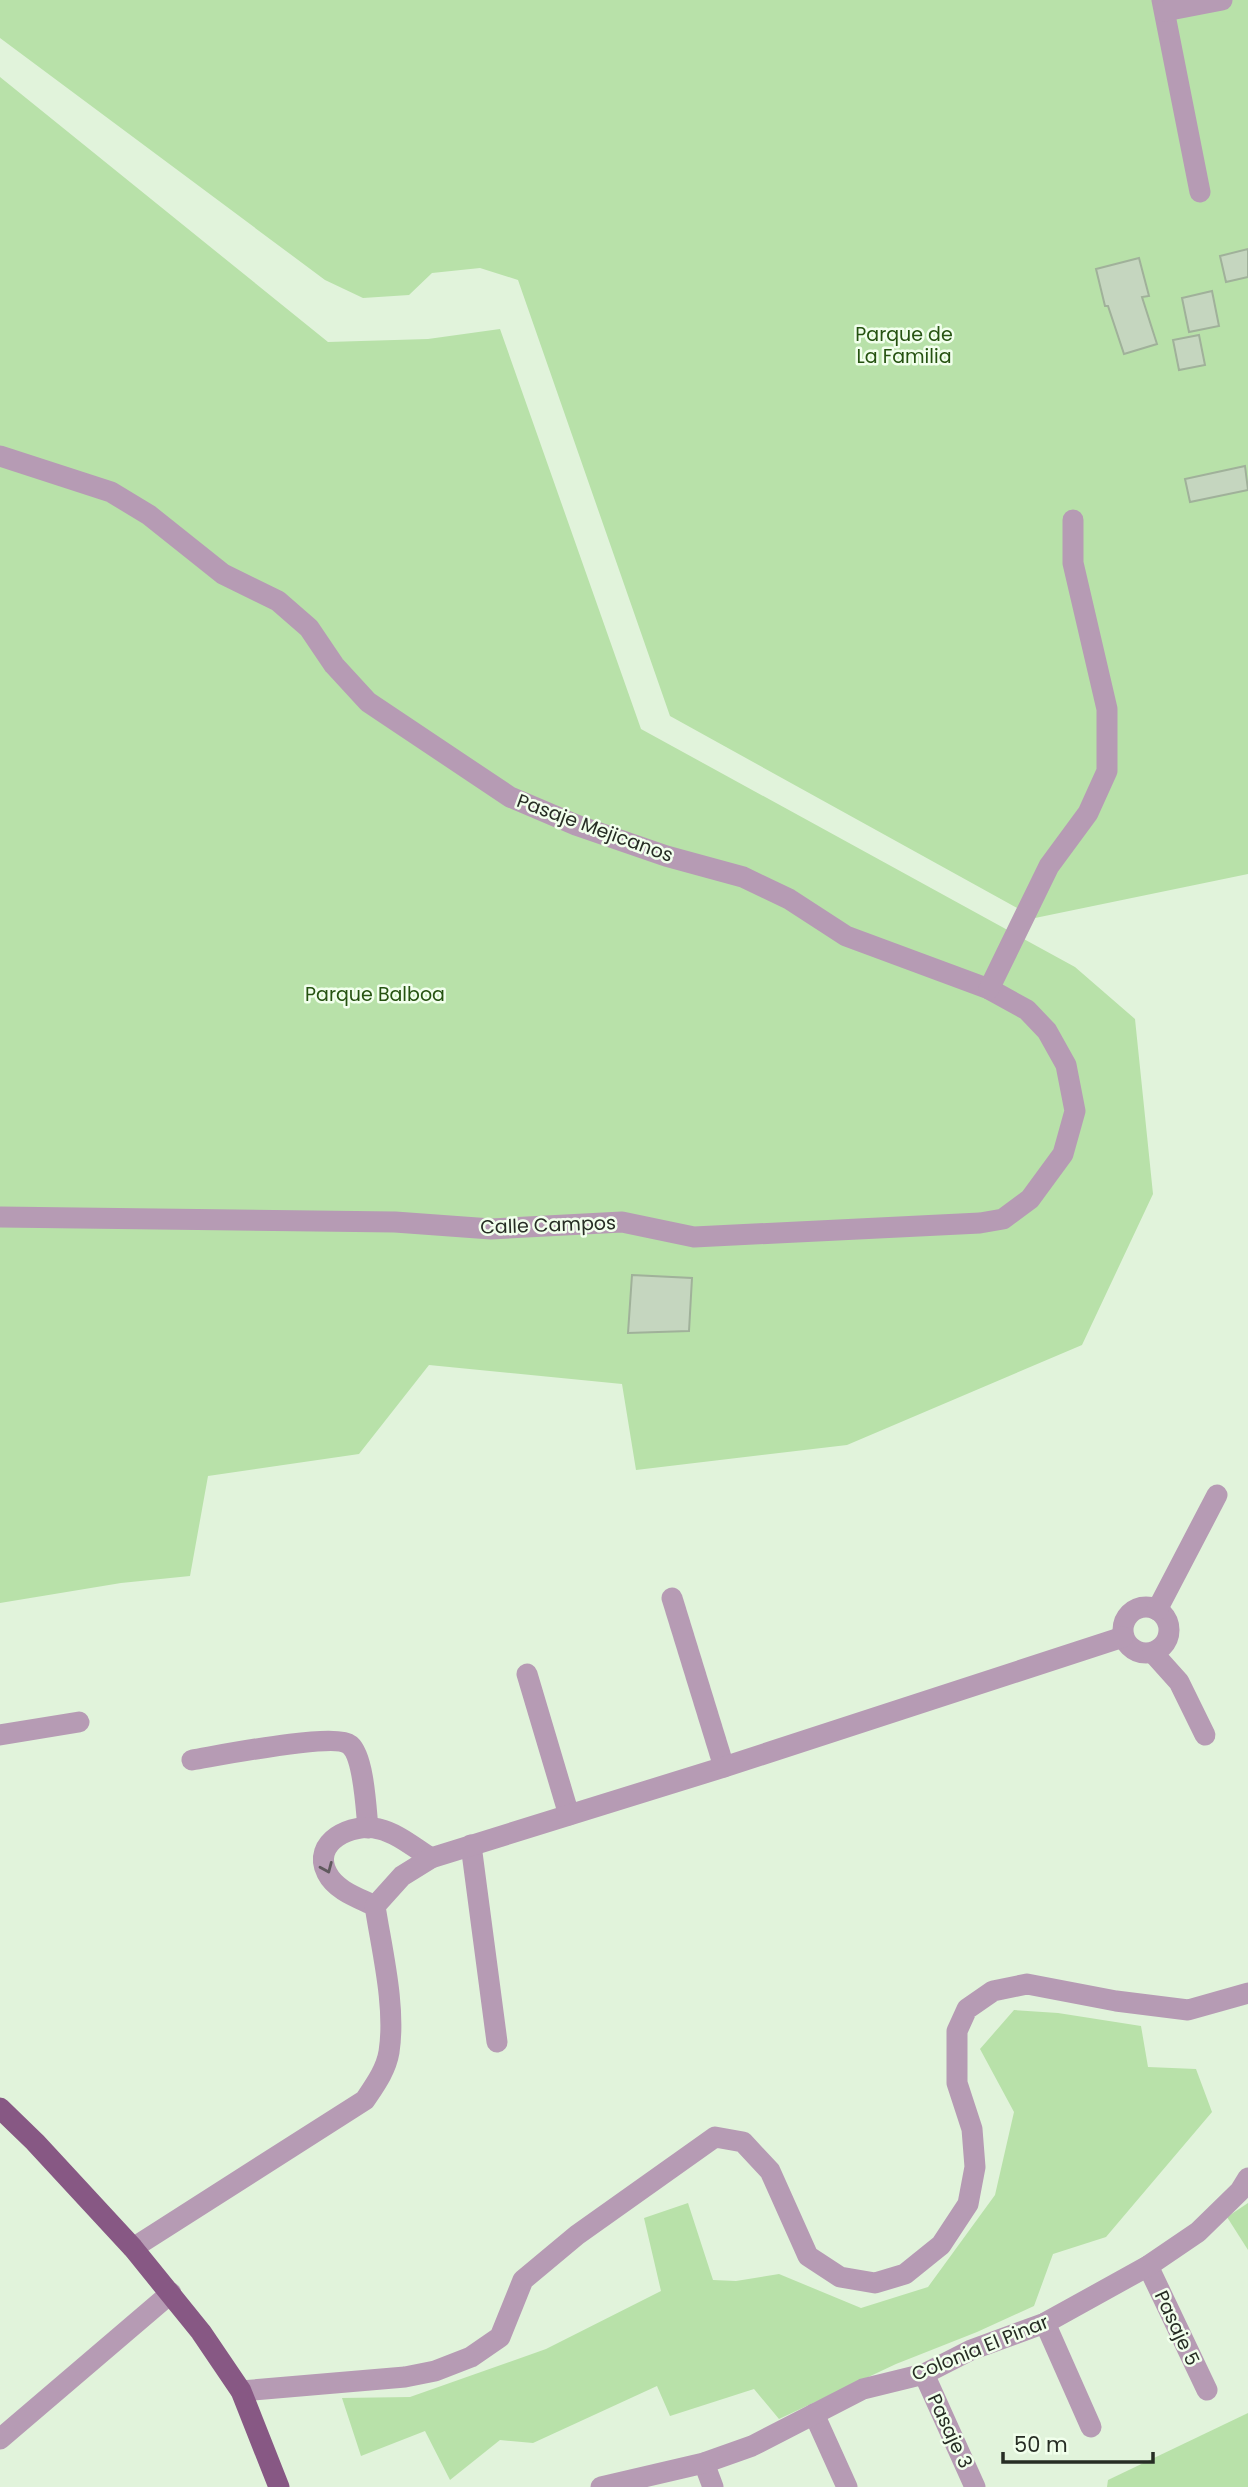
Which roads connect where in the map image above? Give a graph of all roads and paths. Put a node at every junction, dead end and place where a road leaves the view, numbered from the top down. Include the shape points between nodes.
1 (1222, 0) edge
2 (1164, 5) edge
3 (1200, 192) dead end
4 (0, 456) edge
5 (1073, 520) dead end
6 (989, 989) junction
7 (1063, 1154) joint
8 (0, 1217) edge
9 (1217, 1495) dead end
10 (672, 1598) dead end
11 (1157, 1610) junction
12 (1123, 1637) junction
13 (1153, 1653) junction
14 (527, 1674) dead end
15 (79, 1722) dead end
16 (0, 1735) edge
17 (1205, 1735) dead end
18 (192, 1760) dead end
19 (724, 1767) junction
20 (569, 1815) junction
21 (368, 1828) junction
22 (471, 1845) junction
23 (431, 1858) junction
24 (375, 1906) junction
25 (1248, 1993) edge
26 (497, 2042) dead end
27 (0, 2108) edge
28 (1245, 2192) edge
29 (133, 2248) junction
30 (1148, 2266) junction
31 (171, 2293) junction
32 (1045, 2323) junction
33 (924, 2374) junction
34 (1206, 2390) dead end
35 (242, 2391) junction
36 (814, 2414) junction
37 (1091, 2427) dead end
38 (0, 2439) edge
39 (704, 2463) junction
40 (279, 2487) edge
41 (601, 2487) edge
42 (713, 2487) edge
43 (846, 2487) edge
44 (975, 2487) edge

1 - 2 street
2 - 3 street
4 - 6 street, Pasaje Mejicanos via 111,492 149,515 223,574 278,601 309,628 334,665 368,702 510,797 627,843 743,877 789,899 846,936
5 - 6 street via 1073,563 1107,709 1107,771 1088,813 1049,866
6 - 7 street, Pasaje Mejicanos via 1027,1010 1047,1031 1066,1065 1075,1111
7 - 8 street, Calle Campos via 1030,1199 1003,1219 980,1223 694,1237 622,1222 491,1229 395,1222
9 - 11 street
10 - 19 street
11 - 12 street via 1136,1609 1123,1626
11 - 13 street via 1169,1627 1168,1638
12 - 13 street via 1135,1651
12 - 19 street
13 - 17 street via 1179,1682
14 - 20 street
15 - 16 street
18 - 21 street via 338,1740 351,1746 359,1762
19 - 20 street
20 - 22 street
21 - 23 street via 379,1829
21 -> 24 street via 337,1836 328,1843 323,1857 327,1874 341,1890
22 - 23 street
22 - 26 street
23 - 24 street via 402,1876
24 - 29 street via 391,2015 385,2066 365,2100
25 - 35 street via 1188,2010 1027,1984 993,1991 967,2009 957,2031 957,2083 972,2129 975,2167 968,2204 941,2245 905,2274 875,2283 840,2277 807,2256 770,2171 743,2142 715,2137 577,2235 523,2280 500,2337 471,2357 405,2377
27 - 29 main road
28 - 30 street, Colonia El Pinar
29 - 31 main road
30 - 32 street, Colonia El Pinar
30 - 34 street, Pasaje 5
31 - 35 main road
31 - 38 street
32 - 33 street, Colonia El Pinar via 971,2350
32 - 37 street
33 - 36 street, Colonia El Pinar via 863,2389
33 - 44 street, Pasaje 3
35 - 40 main road
36 - 39 street, Colonia El Pinar via 752,2446
36 - 43 street
39 - 41 street, Colonia El Pinar
39 - 42 street

